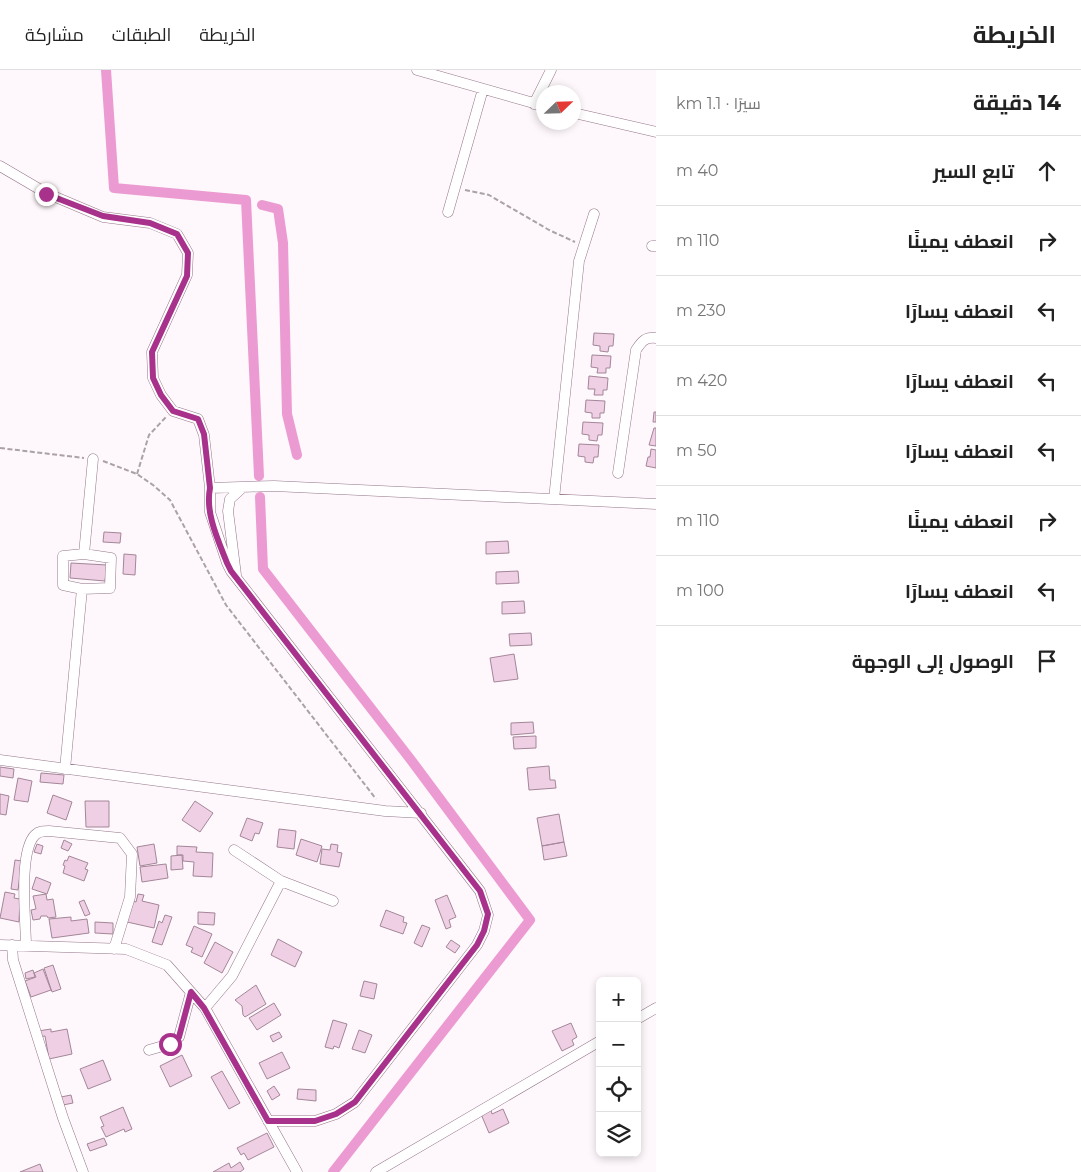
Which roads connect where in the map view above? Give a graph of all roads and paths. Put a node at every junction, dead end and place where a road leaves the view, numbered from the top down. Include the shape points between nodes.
1 (417, 70) edge
2 (551, 70) edge
3 (546, 85) edge
4 (483, 89) junction
5 (536, 104) edge
6 (581, 115) edge
7 (656, 132) edge
8 (0, 166) edge
9 (455, 187) junction
10 (448, 212) dead end
11 (594, 214) dead end
12 (584, 246) junction
13 (656, 338) edge
14 (173, 411) junction
15 (0, 448) edge
16 (92, 459) junction
17 (618, 473) dead end
18 (137, 474) junction
19 (243, 487) junction
20 (210, 488) junction
21 (554, 499) junction
22 (656, 504) edge
23 (84, 554) junction
24 (237, 576) junction
25 (82, 590) junction
26 (0, 760) edge
27 (65, 769) junction
28 (385, 811) junction
29 (421, 814) junction
30 (234, 850) dead end
31 (281, 881) junction
32 (332, 901) dead end
33 (0, 945) edge
34 (12, 945) junction
35 (26, 946) junction
36 (114, 949) junction
37 (191, 992) junction
38 (204, 1008) junction
39 (656, 1008) edge
40 (641, 1017) edge
41 (596, 1043) edge
42 (149, 1050) dead end
43 (268, 1121) junction
44 (83, 1172) edge
45 (296, 1172) edge
46 (376, 1172) edge

1 - 4 street
2 - 3 street
4 - 5 street
4 - 9 street
6 - 7 street
8 - 14 street via 46,194 103,216 150,223 177,234 188,253 187,276 152,352 153,378
9 - 10 street
9 - 12 path via 489,195
11 - 12 street
12 - 21 street via 579,261
13 - 17 street via 642,340 636,350
14 - 18 path via 150,435
14 - 20 street via 198,419 204,434
15 - 16 path
16 - 18 path
16 - 23 street
18 - 28 path via 170,500 226,605
19 - 20 street
19 - 21 street via 283,486
19 - 24 street via 230,499 228,511
20 - 24 street via 210,512 217,536 227,563
21 - 22 street
23 - 25 street via 63,556 63,585
23 - 25 street via 111,558 110,588
24 - 29 street
25 - 27 street
26 - 27 street
27 - 28 street
28 - 29 street
29 - 43 street via 480,891 488,914 484,931 477,945 355,1102 336,1114 315,1121
30 - 31 street
31 - 32 street
31 - 38 street via 232,976
33 - 34 street
34 - 35 street
34 - 44 street via 13,960
35 - 36 street
35 - 36 street via 24,868 34,836 40,831 49,831 120,838 132,854 130,896
36 - 37 street via 126,950 167,965
37 - 38 street
37 - 42 street via 179,1037 170,1044
38 - 43 street
39 - 40 street
41 - 46 street
43 - 45 street

